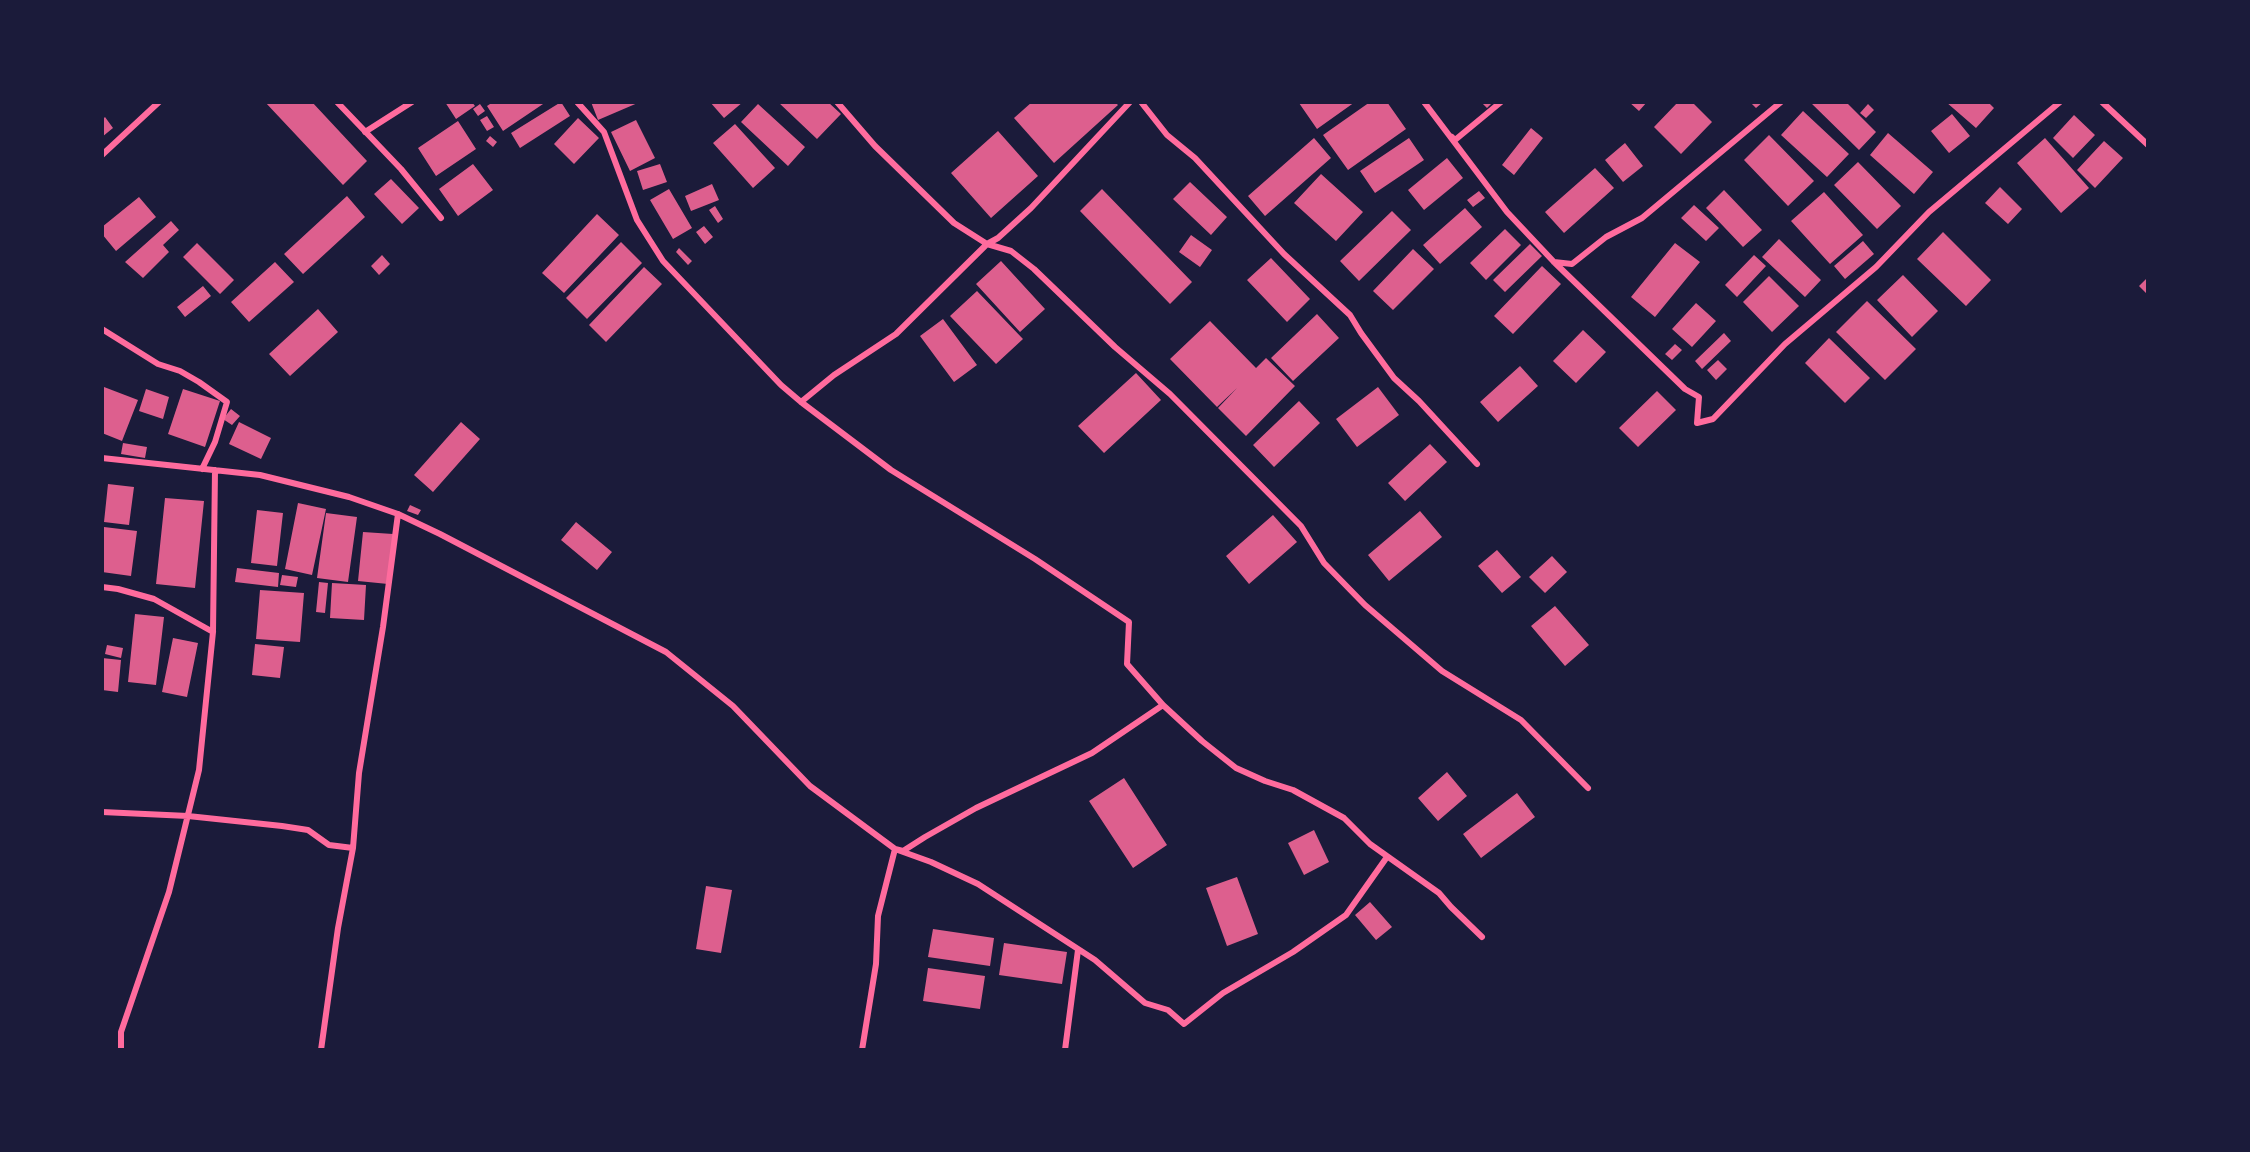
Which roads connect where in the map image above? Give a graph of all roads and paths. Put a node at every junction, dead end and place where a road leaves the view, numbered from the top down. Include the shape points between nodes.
1 (159, 102) edge
2 (337, 102) edge
3 (412, 102) edge
4 (577, 102) edge
5 (837, 102) edge
6 (1130, 102) edge
7 (1141, 102) edge
8 (1424, 102) edge
9 (1501, 102) edge
10 (1781, 102) edge
11 (2061, 102) edge
12 (2102, 102) edge
13 (1442, 125) junction
14 (365, 132) junction
15 (2148, 145) edge
16 (102, 155) edge
17 (441, 218) dead end
18 (987, 244) junction
19 (1554, 262) junction
20 (102, 329) edge
21 (801, 402) junction
22 (102, 458) edge
23 (1477, 464) dead end
24 (202, 469) junction
25 (215, 470) junction
26 (398, 514) junction
27 (102, 587) edge
28 (213, 632) junction
29 (1163, 705) junction
30 (1588, 788) dead end
31 (102, 812) edge
32 (188, 816) junction
33 (353, 848) junction
34 (895, 849) junction
35 (1387, 857) junction
36 (1482, 937) dead end
37 (1078, 950) junction
38 (121, 1050) edge
39 (321, 1050) edge
40 (862, 1050) edge
41 (1065, 1050) edge

1 - 16 street
2 - 14 street
3 - 14 street
4 - 21 street via 604,132 637,220 663,261
5 - 18 street via 923,195 954,223
6 - 18 street via 1031,208
7 - 23 street via 1167,135 1195,158 1284,254 1350,315 1394,378
8 - 13 street
9 - 13 street via 1455,140
10 - 19 street via 1642,218 1606,237 1572,264
11 - 19 street via 1929,212 1876,267 1785,344 1713,418 1697,423 1699,397 1685,389
12 - 15 street
13 - 19 street via 1507,212
14 - 17 street
18 - 21 street via 896,334
18 - 30 street via 1011,251 1034,268 1170,394 1301,526 1324,563 1365,605 1442,670 1521,720
20 - 24 street via 158,364 199,382 227,402
21 - 29 street via 891,470 1129,622 1127,664
22 - 24 street
24 - 25 street
25 - 26 street via 260,475 349,497
25 - 28 street
26 - 33 street via 359,773
26 - 34 street via 666,652 733,706 810,786
27 - 28 street via 154,599
28 - 32 street via 199,770
29 - 34 street via 1092,753 976,808 903,851
29 - 35 street via 1236,768 1293,790 1344,818
31 - 32 street
32 - 33 street via 308,830 328,845
32 - 38 street via 169,892 121,1032
33 - 39 street
34 - 37 street via 978,884
34 - 40 street via 878,916 876,964
35 - 36 street via 1439,892
35 - 37 street via 1346,915 1223,993 1184,1024 1168,1010 1145,1003
37 - 41 street

